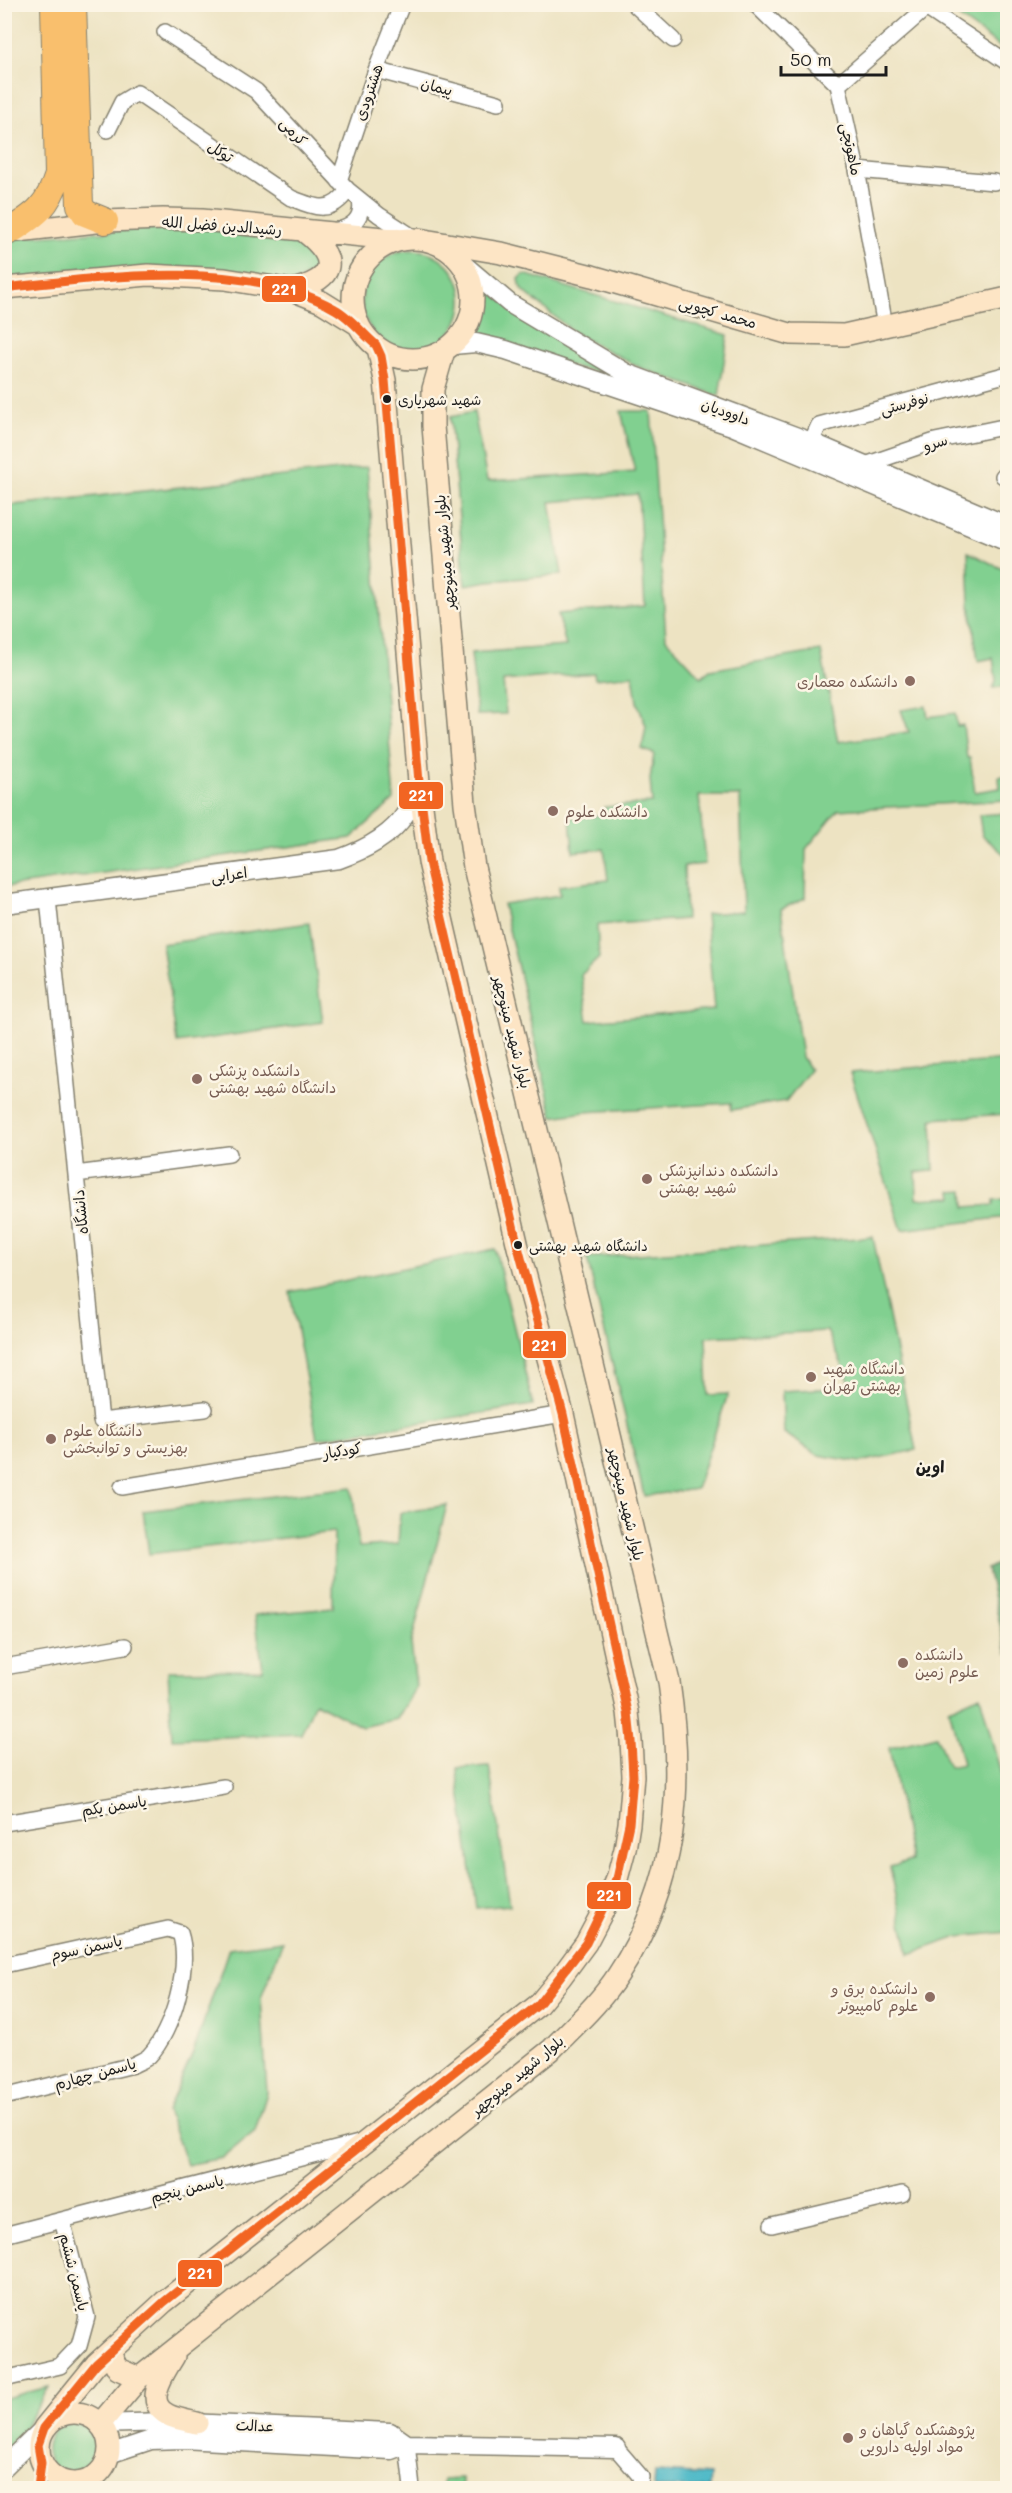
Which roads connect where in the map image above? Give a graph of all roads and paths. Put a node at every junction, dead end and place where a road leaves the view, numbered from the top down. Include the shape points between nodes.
1 (54, 4) edge
2 (73, 4) edge
3 (402, 4) edge
4 (634, 4) edge
5 (755, 4) edge
6 (925, 6) edge
7 (165, 32) dead end
8 (673, 40) dead end
9 (1008, 63) edge
10 (375, 69) junction
11 (838, 85) junction
12 (498, 103) dead end
13 (108, 130) dead end
14 (857, 170) junction
15 (994, 182) dead end
16 (343, 185) junction
17 (360, 200) junction
18 (105, 222) junction
19 (8, 232) edge
20 (314, 232) junction
21 (416, 240) junction
22 (463, 264) junction
23 (4, 288) edge
24 (292, 290) junction
25 (1008, 298) edge
26 (359, 325) junction
27 (885, 326) junction
28 (378, 348) junction
29 (448, 348) junction
30 (1008, 374) edge
31 (624, 380) junction
32 (1008, 426) edge
33 (811, 442) junction
34 (865, 465) junction
35 (1007, 529) edge
36 (419, 782) junction
37 (48, 898) junction
38 (4, 904) edge
39 (229, 1154) dead end
40 (76, 1174) junction
41 (205, 1409) dead end
42 (563, 1414) junction
43 (122, 1487) dead end
44 (125, 1646) dead end
45 (4, 1667) edge
46 (225, 1787) dead end
47 (4, 1823) edge
48 (168, 1929) joint
49 (4, 1965) edge
50 (4, 2097) edge
51 (369, 2141) junction
52 (902, 2194) dead end
53 (62, 2220) junction
54 (772, 2225) dead end
55 (4, 2235) edge
56 (180, 2346) junction
57 (109, 2352) junction
58 (139, 2378) junction
59 (4, 2379) edge
60 (197, 2423) junction
61 (100, 2424) junction
62 (44, 2428) junction
63 (407, 2444) junction
64 (616, 2448) joint
65 (109, 2454) junction
66 (41, 2463) junction
67 (4, 2467) edge
68 (88, 2484) edge
69 (38, 2488) edge
70 (412, 2488) edge
71 (639, 2488) edge

1 - 19 highway via 58,175 51,197 37,214
2 - 18 highway via 81,205 85,213
3 - 10 street, هشترودی
4 - 8 street
5 - 11 street
6 - 9 street
6 - 11 street
7 - 16 street, کرمی via 256,91
10 - 12 street, پیمان
10 - 16 street, هشترودی
11 - 14 street, ماهوتچی
13 - 16 street, توکل via 122,102 137,93 291,198 313,207 330,207 340,201
14 - 15 street
14 - 27 street, ماهوتچی
16 - 17 street, کرمی
17 - 20 street via 359,219 351,226
17 - 21 street, کرمی
18 - 19 main road, رشیدالدین فضل الله
18 - 20 main road, رشیدالدین فضل الله via 202,220
20 - 21 main road, رشیدالدین فضل الله
20 - 24 main road via 327,255 324,277 313,285
21 - 22 main road via 442,246
21 - 26 main road via 386,246 370,257 354,289
21 - 27 main road, محمد کچویی via 501,253 790,334 844,334
22 - 29 main road via 474,298 471,316 464,332
22 - 31 street, داوودیان via 509,303
23 - 24 main road via 148,275 225,279
24 - 26 main road via 322,302
25 - 27 main road, محمد کچویی
26 - 28 main road
28 - 29 main road via 411,359
28 - 36 main road via 385,380
29 - 31 street, داوودیان via 476,343
29 - 56 main road, بلوار شهید مینوچهر via 433,389 433,426 465,804 474,867 669,1682 678,1758 675,1822 649,1917 617,1977 593,2006 551,2050
30 - 33 street, نوفرستی via 819,425
31 - 33 street, داوودیان
31 - 35 street, داوودیان via 732,426
32 - 34 street, سرو via 935,441
33 - 34 street, داوودیان
34 - 35 street, داوودیان
36 - 37 street, اعرابی via 405,814 386,835 363,851 339,859
36 - 42 main road via 431,873 518,1246
37 - 38 street, اعرابی
37 - 40 street, دانشگاه
39 - 40 street
40 - 41 street, دانشگاه via 101,1421
42 - 43 street, کودکیار
42 - 51 main road via 628,1712 633,1776 625,1849 606,1905 586,1943 537,2005
44 - 45 street
46 - 47 street, یاسمن یکم
48 - 49 street, یاسمن سوم
48 - 50 street, یاسمن چهارم via 180,1933 184,1944 179,1988 175,2008 147,2058 133,2065
51 - 53 street, یاسمن پنجم
51 - 57 main road via 164,2302
52 - 54 street
53 - 55 street, یاسمن پنجم
53 - 59 street, یاسمن ششم via 87,2317 79,2346 60,2366
56 - 58 main road, بلوار شهید مینوچهر
56 - 60 main road via 164,2371 156,2399 168,2415
57 - 58 main road via 118,2369
57 - 62 main road
58 - 61 main road, بلوار شهید مینوچهر
60 - 61 street, عدالت
60 - 63 street, عدالت via 390,2432
61 - 62 main road via 71,2413 51,2420
61 - 65 main road via 106,2433
62 - 66 main road via 38,2445
62 - 67 street
63 - 64 street, عدالت
63 - 65 street, عدالت via 392,2450 182,2439 140,2442
63 - 70 street
64 - 71 street via 641,2477
65 - 68 main road via 106,2464
66 - 68 main road via 50,2475 63,2482
66 - 69 main road

